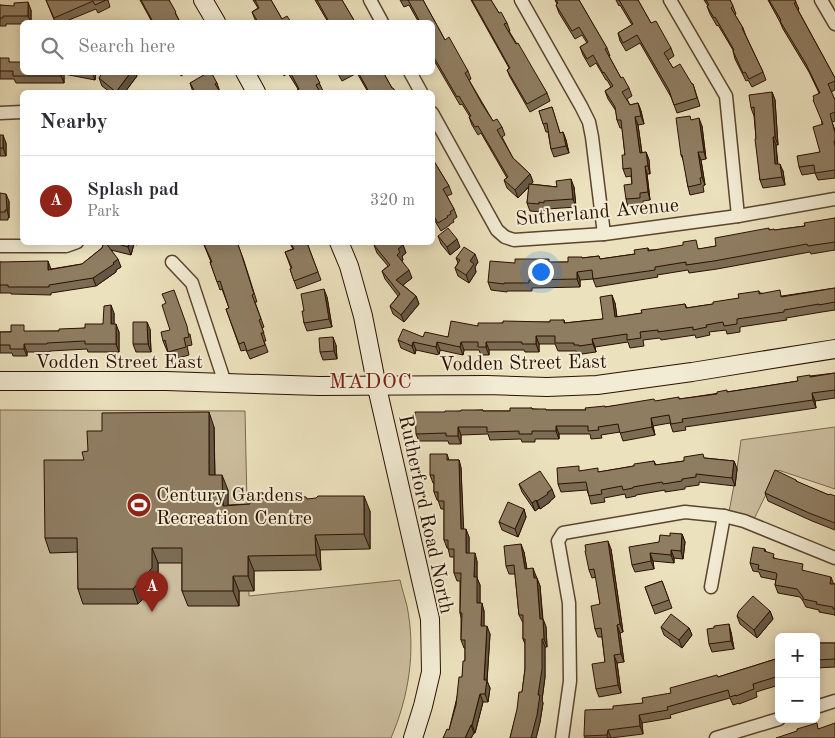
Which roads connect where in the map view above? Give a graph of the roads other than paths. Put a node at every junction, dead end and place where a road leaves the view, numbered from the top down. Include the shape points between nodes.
1 (203, 0) edge
2 (370, 0) edge
3 (521, 0) edge
4 (670, 0) edge
5 (821, 0) edge
6 (215, 20) edge
7 (381, 20) edge
8 (835, 24) edge
9 (247, 75) edge
10 (412, 75) edge
11 (255, 90) edge
12 (420, 90) edge
13 (20, 112) edge
14 (0, 113) edge
15 (435, 118) edge
16 (835, 199) edge
17 (738, 216) junction
18 (604, 234) junction
19 (69, 245) edge
20 (340, 245) edge
21 (0, 246) edge
22 (172, 262) dead end
23 (835, 350) edge
24 (0, 381) edge
25 (225, 384) junction
26 (378, 386) junction
27 (724, 516) junction
28 (835, 558) edge
29 (711, 587) dead end
30 (835, 701) edge
31 (820, 706) edge
32 (775, 719) edge
33 (413, 738) edge
34 (562, 738) edge
35 (716, 738) edge

1 - 6 street
2 - 7 street
3 - 18 street via 589,122
4 - 17 street via 726,96
5 - 8 street
9 - 11 street
10 - 12 street
13 - 14 street
15 - 18 street, Sutherland Avenue via 505,237 514,240
16 - 17 street, Sutherland Avenue
17 - 18 street, Sutherland Avenue
19 - 21 street
20 - 26 street, Rutherford Road North via 361,309
22 - 25 street via 192,283
23 - 26 street, Vodden Street East via 597,385
24 - 25 street, Vodden Street East
25 - 26 street, Vodden Street East
26 - 33 street, Rutherford Road North via 430,619 430,672 424,706
27 - 28 street
27 - 29 street
27 - 34 street via 685,512 563,533 558,541 569,603 570,681
30 - 31 street
32 - 35 street

